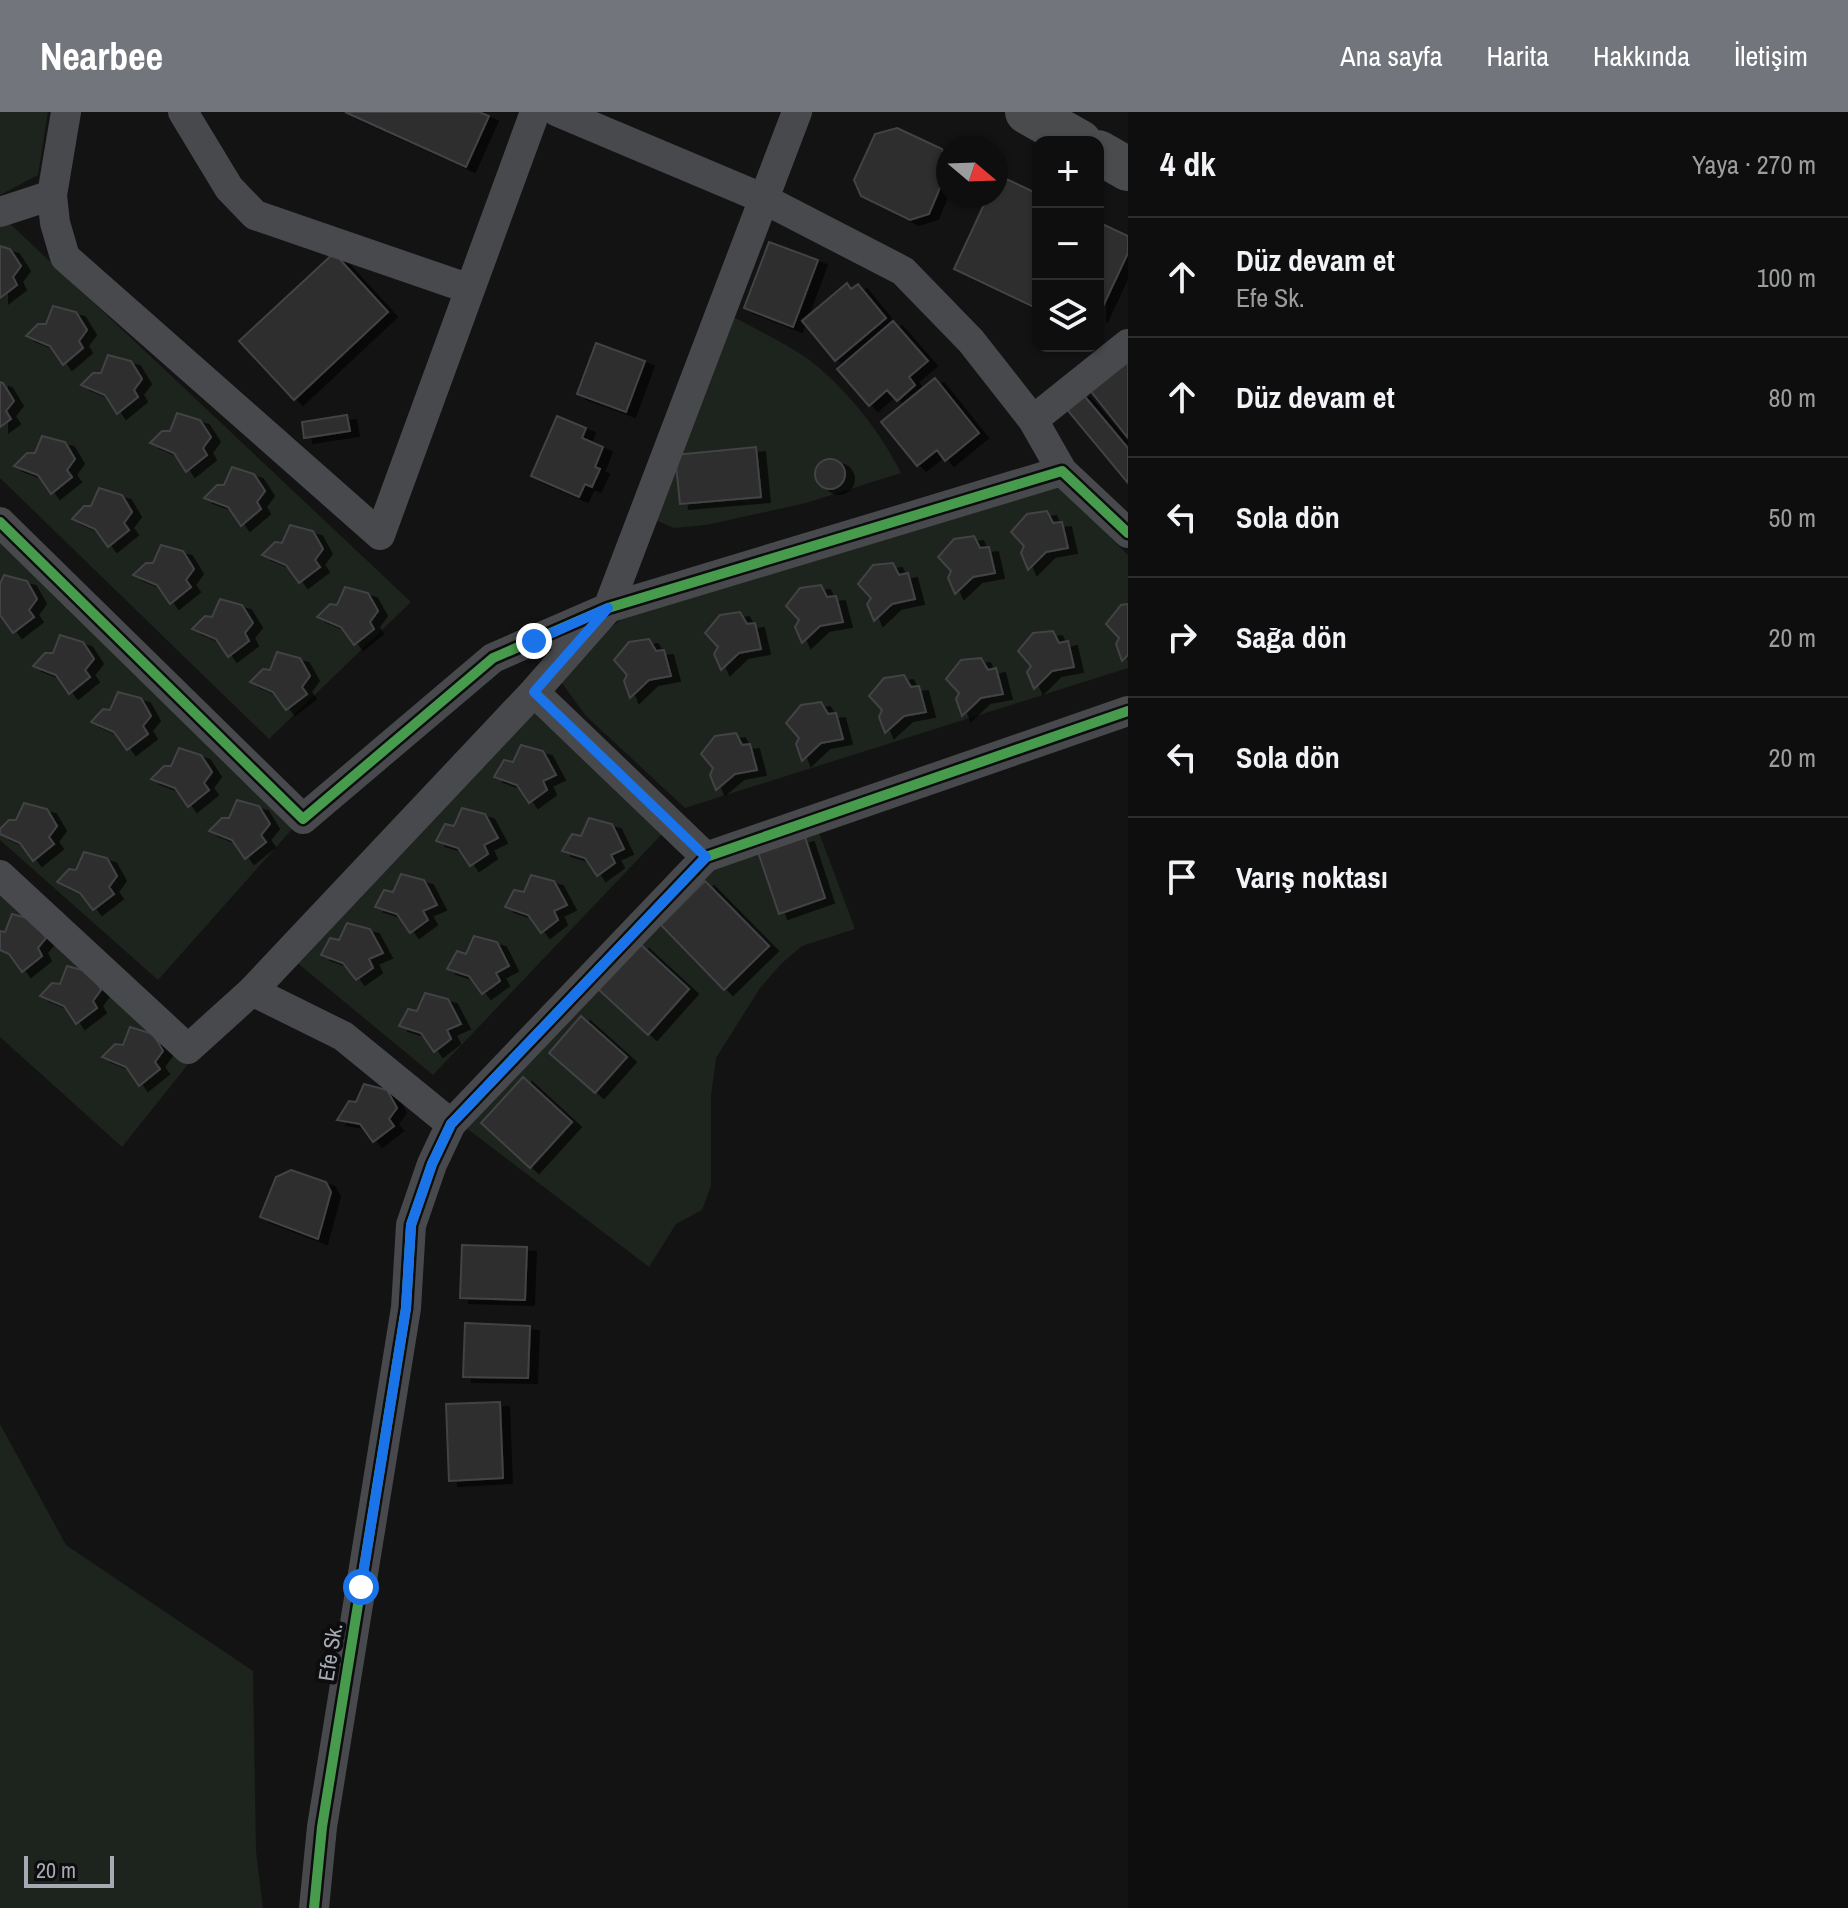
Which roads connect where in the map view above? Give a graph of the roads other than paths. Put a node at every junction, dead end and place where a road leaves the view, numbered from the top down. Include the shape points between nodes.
1 (66, 112) edge
2 (183, 112) edge
3 (535, 112) edge
4 (558, 112) edge
5 (797, 112) edge
6 (1027, 112) edge
7 (1069, 136) edge
8 (1104, 155) edge
9 (1128, 169) edge
10 (52, 195) junction
11 (762, 198) junction
12 (0, 212) edge
13 (470, 289) junction
14 (1128, 344) edge
15 (1033, 420) junction
16 (1062, 471) junction
17 (0, 522) edge
18 (1128, 533) edge
19 (608, 608) junction
20 (534, 692) junction
21 (1128, 711) edge
22 (706, 857) junction
23 (0, 875) edge
24 (252, 991) junction
25 (451, 1124) junction
26 (314, 1908) edge

1 - 10 street
2 - 13 street via 229,188 255,215
3 - 13 street
4 - 11 street
5 - 11 street
6 - 7 highway
8 - 9 highway
10 - 12 street
10 - 13 street via 65,257 380,535
11 - 15 street via 903,271 971,341
11 - 19 street
14 - 15 street
15 - 16 street
16 - 18 street
16 - 19 street
17 - 19 street via 303,819 493,658
19 - 20 street
20 - 22 street
20 - 24 street
21 - 22 street
22 - 25 street, Efe Sk.
23 - 24 street via 188,1049
24 - 25 street via 343,1036
25 - 26 street, Efe Sk. via 411,1225 406,1308 322,1827

